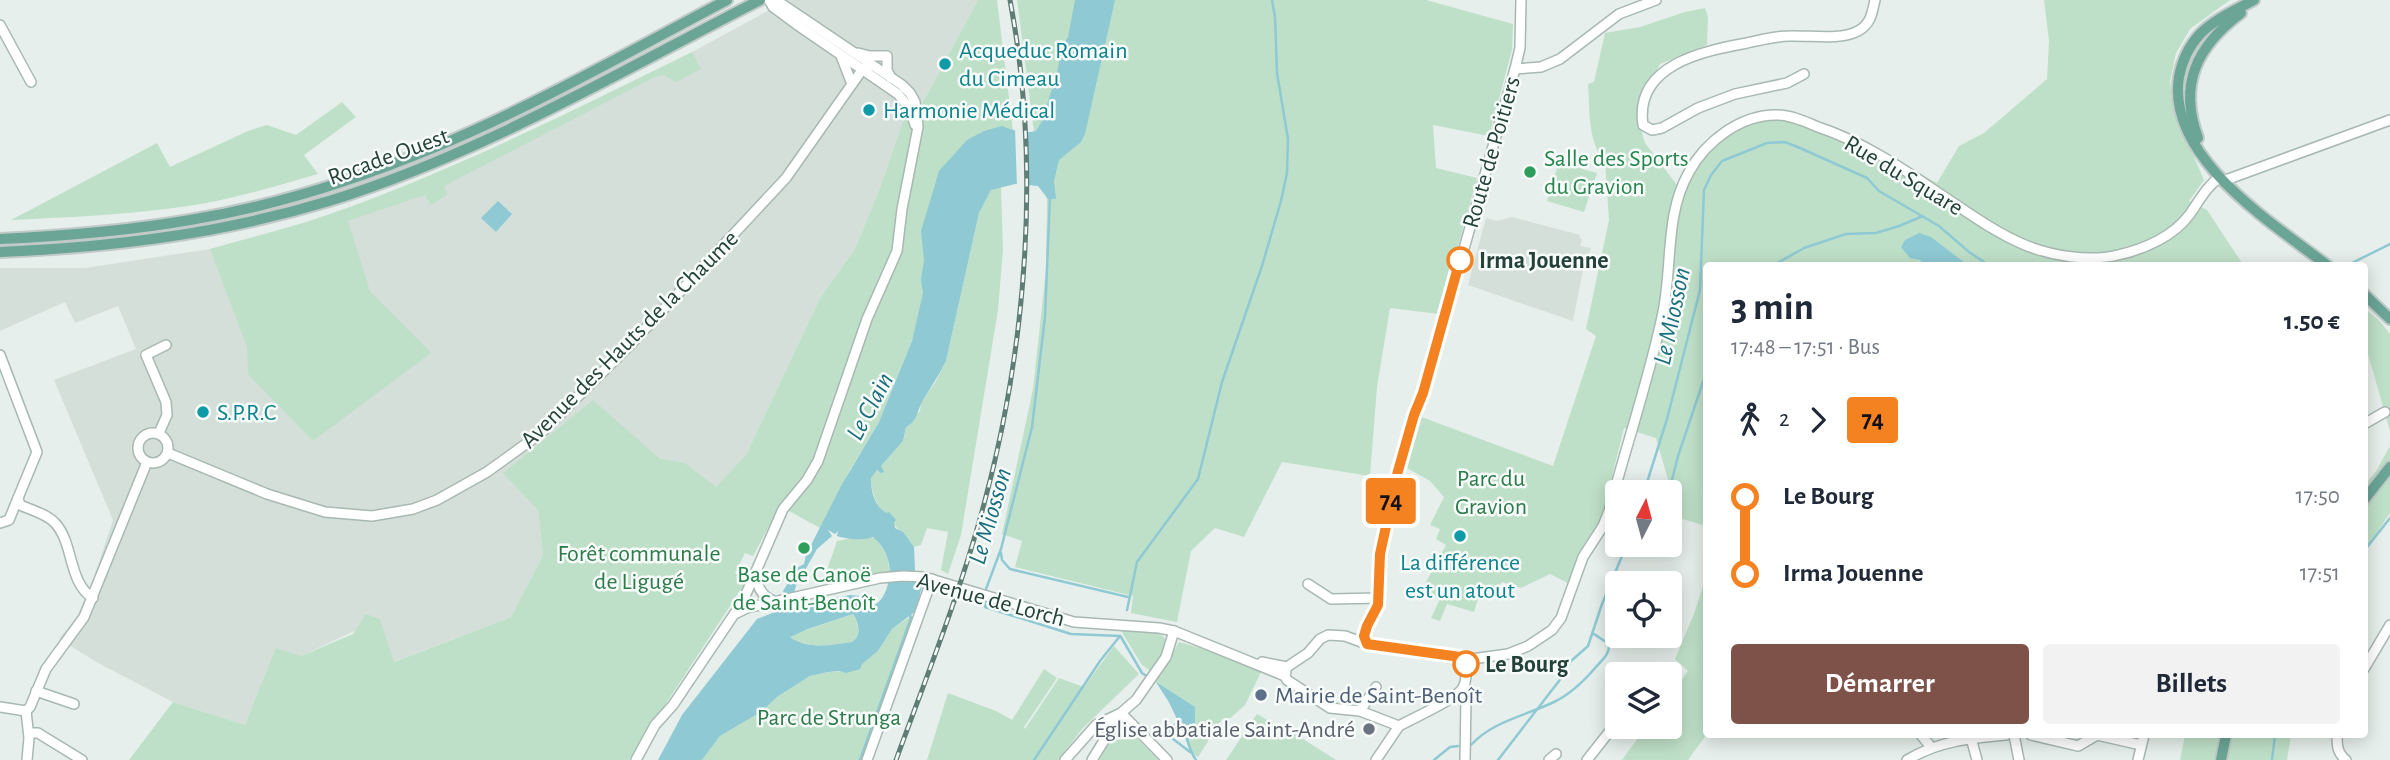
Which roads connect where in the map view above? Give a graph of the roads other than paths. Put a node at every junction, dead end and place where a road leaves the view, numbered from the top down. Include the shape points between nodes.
1 (727, 0) edge
2 (760, 0) edge
3 (769, 0) edge
4 (776, 0) edge
5 (1521, 0) edge
6 (1656, 0) edge
7 (1875, 0) edge
8 (2256, 0) edge
9 (789, 5) edge
10 (0, 25) edge
11 (850, 51) junction
12 (839, 54) junction
13 (867, 68) junction
14 (1515, 69) junction
15 (1804, 74) dead end
16 (891, 78) junction
17 (31, 82) dead end
18 (852, 84) junction
19 (2390, 120) edge
20 (917, 137) junction
21 (2222, 179) junction
22 (0, 239) edge
23 (0, 252) edge
24 (2323, 262) edge
25 (2368, 298) edge
26 (2390, 319) edge
27 (166, 345) dead end
28 (0, 355) edge
29 (2, 366) edge
30 (2385, 412) dead end
31 (2368, 422) edge
32 (159, 433) junction
33 (168, 453) junction
34 (147, 462) junction
35 (2390, 467) edge
36 (2368, 495) edge
37 (18, 498) junction
38 (0, 523) edge
39 (756, 573) junction
40 (928, 578) junction
41 (1308, 584) dead end
42 (749, 591) junction
43 (93, 598) junction
44 (1379, 598) junction
45 (776, 602) junction
46 (735, 614) junction
47 (2390, 625) edge
48 (1367, 626) junction
49 (1174, 631) junction
50 (1345, 636) junction
51 (1367, 644) junction
52 (1464, 660) junction
53 (2368, 662) edge
54 (1286, 671) junction
55 (1376, 687) dead end
56 (1462, 689) junction
57 (36, 691) junction
58 (74, 704) dead end
59 (0, 707) edge
60 (26, 711) junction
61 (1360, 711) junction
62 (1121, 713) junction
63 (1399, 726) junction
64 (29, 733) junction
65 (1605, 737) edge
66 (1924, 738) edge
67 (1971, 738) joint
68 (2015, 738) edge
69 (2045, 738) edge
70 (2071, 738) edge
71 (2092, 738) edge
72 (2124, 738) edge
73 (2225, 738) edge
74 (2337, 738) edge
75 (2142, 740) edge
76 (2064, 742) junction
77 (1931, 747) junction
78 (27, 760) edge
79 (82, 760) edge
80 (636, 760) edge
81 (867, 760) edge
82 (1065, 760) edge
83 (1092, 760) edge
84 (1167, 760) edge
85 (1377, 760) edge
86 (1465, 760) edge
87 (1587, 760) edge
88 (1907, 760) edge
89 (1977, 760) edge
90 (2019, 760) edge
91 (2138, 760) edge
92 (2221, 760) edge
93 (2346, 760) edge

1 - 22 main road, Rocade Ouest via 439,146 325,187 192,220 129,230
2 - 23 main road, Rocade Ouest via 501,133 329,200 263,219 169,237
3 - 12 street
4 - 9 street
5 - 14 street, Route de Poitiers
6 - 14 street via 1619,14 1560,59 1541,67
7 - 15 street via 1871,18 1855,33 1774,38 1712,49 1673,64 1648,93 1643,125 1652,130 1662,128 1698,108
8 - 21 main road via 2211,24 2195,40 2183,61 2178,85 2180,109 2190,135
9 - 11 street
10 - 17 street
11 - 13 street
11 - 16 street via 887,56
12 - 13 street
12 - 18 street
13 - 16 street
13 - 18 street, Avenue des Hauts de la Chaume
13 - 20 street via 906,101
14 - 44 street, Route de Poitiers via 1398,471 1380,554
16 - 20 street via 915,102
18 - 33 street, Avenue des Hauts de la Chaume via 786,178 628,347 541,433 487,472 437,500 382,515 325,512 267,494
19 - 21 street
20 - 39 street via 897,251 867,319 818,461 783,509
21 - 24 main road
21 - 52 street, Rue du Square via 2167,235 2121,254 2078,256 2037,249 1998,232 1890,161 1813,125 1779,115 1761,116 1724,132 1699,156 1678,196 1663,316 1609,511 1584,557 1561,618 1528,646 1508,654
25 - 26 main road
27 - 32 street via 146,355 166,402 167,415
28 - 29 street
29 - 37 street via 37,452
30 - 31 street
32 - 33 street via 168,443
32 - 34 street via 139,440 139,454
33 - 34 street via 160,461
34 - 43 street
35 - 36 main road
37 - 38 street via 9,520
37 - 43 street via 20,505 53,520 59,528 80,583
39 - 42 street
39 - 45 street via 763,594
40 - 45 street, Avenue de Lorch via 880,578
40 - 49 street, Avenue de Lorch via 1074,622
40 - 81 street
41 - 44 street via 1331,599
42 - 45 street via 761,601
42 - 46 street
43 - 57 street
44 - 48 street, Route de Poitiers
45 - 46 street, Avenue de Lorch
46 - 80 street via 655,725
47 - 53 street
48 - 50 street
48 - 51 street, Route de Poitiers
49 - 54 street, Avenue de Lorch
49 - 62 street via 1156,673
50 - 51 street, Rue du Square
50 - 54 street via 1320,639
51 - 52 street, Rue du Square
52 - 56 street
54 - 61 street via 1297,687 1330,709
55 - 61 street
56 - 63 street
56 - 86 street
57 - 58 street
57 - 60 street
59 - 60 street
60 - 64 street
61 - 63 street
62 - 82 street via 1096,725
62 - 83 street
62 - 84 street
63 - 85 street
64 - 78 street
64 - 79 street via 38,733
65 - 87 street
66 - 77 street
67 - 77 street
67 - 89 street
68 - 90 street
69 - 76 street
70 - 76 street
71 - 76 street via 2078,746
72 - 75 street
73 - 92 main road
74 - 93 street via 2337,748
75 - 91 street
77 - 88 street

